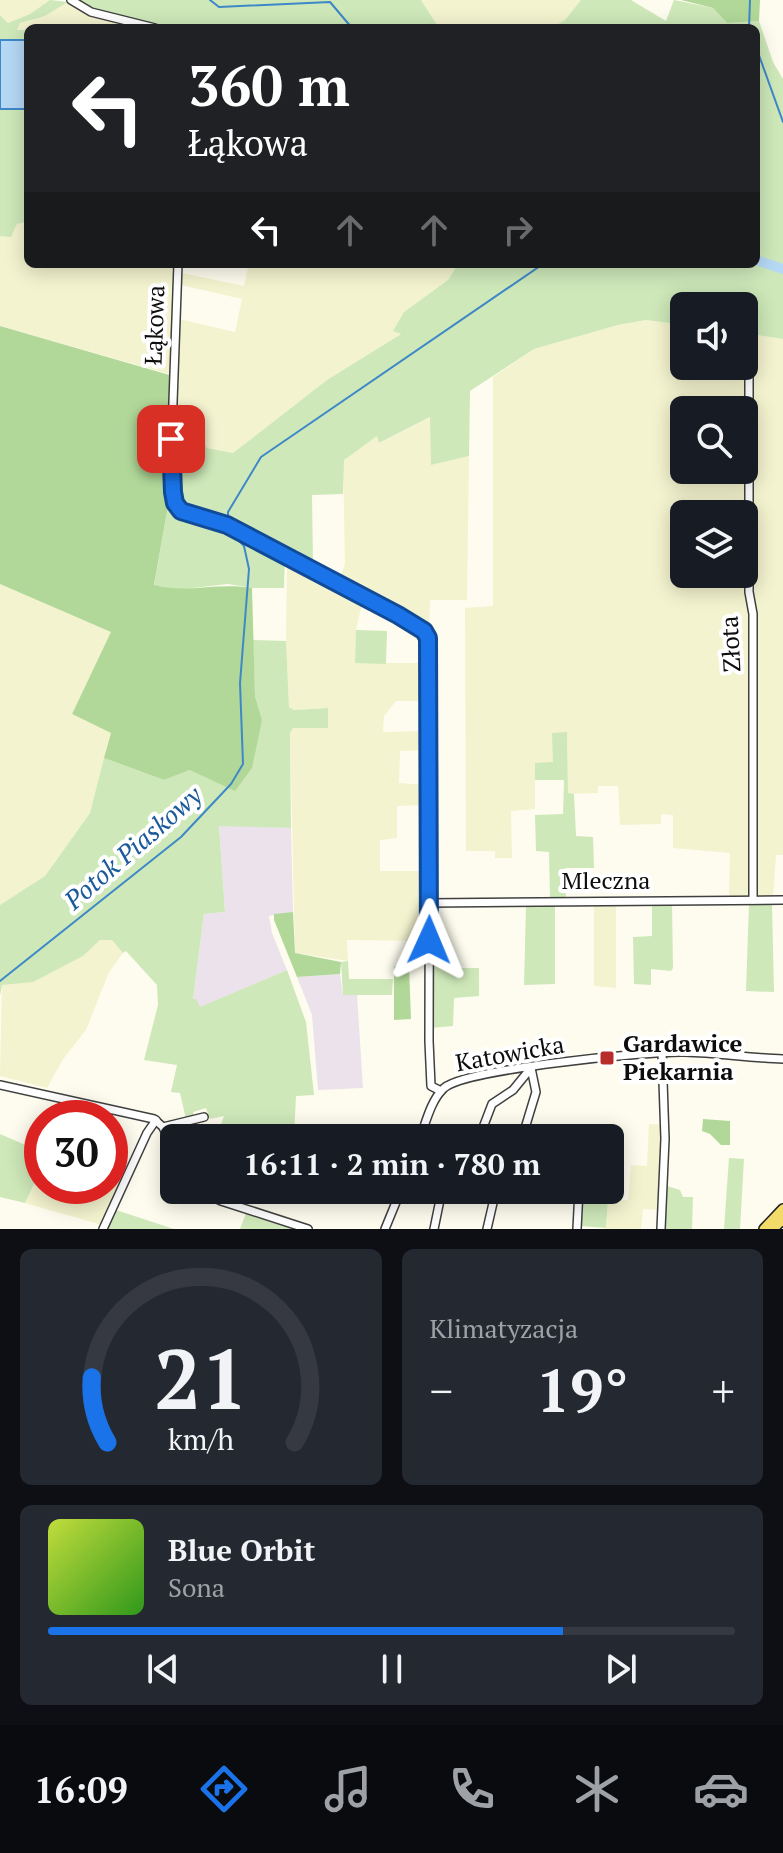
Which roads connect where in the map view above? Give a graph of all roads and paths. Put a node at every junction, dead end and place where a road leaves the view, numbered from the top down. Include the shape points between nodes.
1 (71, 0) edge
2 (139, 24) edge
3 (178, 268) edge
4 (749, 380) edge
5 (753, 900) junction
6 (783, 900) edge
7 (429, 903) junction
8 (662, 1052) junction
9 (783, 1059) edge
10 (531, 1068) junction
11 (0, 1085) edge
12 (441, 1091) junction
13 (204, 1117) dead end
14 (156, 1120) junction
15 (160, 1124) edge
16 (175, 1124) edge
17 (426, 1124) edge
18 (484, 1124) edge
19 (526, 1124) edge
20 (230, 1204) edge
21 (395, 1204) edge
22 (439, 1204) edge
23 (493, 1204) edge
24 (578, 1204) edge
25 (783, 1209) edge
26 (783, 1219) edge
27 (103, 1229) edge
28 (308, 1229) edge
29 (385, 1229) edge
30 (434, 1229) edge
31 (487, 1229) edge
32 (577, 1229) edge
33 (661, 1229) edge
34 (764, 1229) edge
35 (773, 1229) edge

1 - 2 street via 91,12
3 - 7 street, Łąkowa via 171,457 175,503 181,511 227,525 398,615 424,631 430,642
4 - 5 street, Złota
5 - 6 street, Mleczna
5 - 7 street, Mleczna
7 - 12 street, Łąkowa via 431,1086
8 - 9 street, Katowicka
8 - 10 street, Katowicka
8 - 33 street via 666,1126
10 - 12 street, Katowicka via 462,1080
10 - 18 street via 492,1104
10 - 19 street via 536,1092
11 - 14 street
12 - 17 street, Katowicka
13 - 16 street
14 - 15 street
14 - 27 street
20 - 28 street
21 - 29 street
22 - 30 street
23 - 31 street
24 - 32 street
25 - 34 main road
26 - 35 main road

